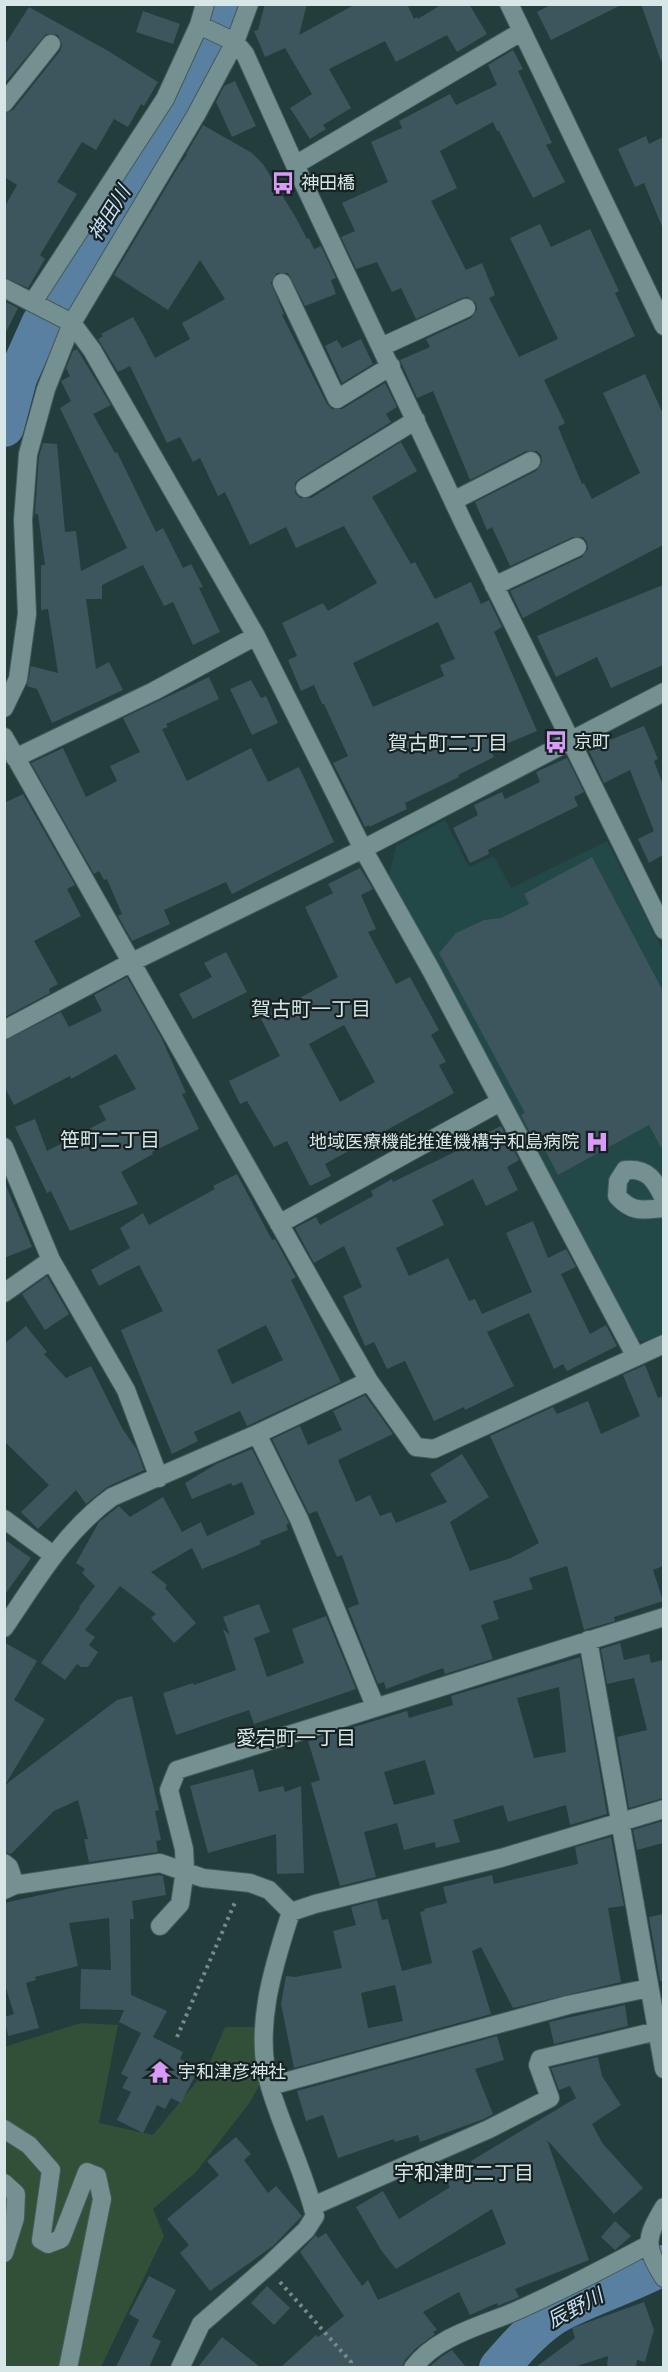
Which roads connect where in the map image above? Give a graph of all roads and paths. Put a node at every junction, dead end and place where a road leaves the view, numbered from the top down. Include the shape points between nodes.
1 (205, 4) edge
2 (249, 4) edge
3 (508, 4) edge
4 (202, 26) junction
5 (521, 32) junction
6 (232, 40) junction
7 (51, 44) dead end
8 (4, 103) edge
9 (295, 165) junction
10 (282, 283) dead end
11 (4, 288) edge
12 (37, 304) junction
13 (465, 308) dead end
14 (67, 320) junction
15 (663, 326) edge
16 (381, 347) junction
17 (391, 366) junction
18 (416, 420) junction
19 (531, 462) dead end
20 (305, 488) dead end
21 (453, 501) junction
22 (578, 547) dead end
23 (494, 586) junction
24 (256, 636) junction
25 (663, 692) edge
26 (4, 708) edge
27 (4, 737) edge
28 (569, 740) junction
29 (15, 758) junction
30 (363, 849) junction
31 (663, 930) edge
32 (130, 963) junction
33 (4, 1030) edge
34 (500, 1102) junction
35 (4, 1147) edge
36 (663, 1198) edge
37 (663, 1208) edge
38 (279, 1224) junction
39 (51, 1260) junction
40 (4, 1293) edge
41 (663, 1344) edge
42 (636, 1357) junction
43 (369, 1381) junction
44 (257, 1434) junction
45 (159, 1478) junction
46 (4, 1519) edge
47 (53, 1555) junction
48 (663, 1617) edge
49 (4, 1628) edge
50 (588, 1640) junction
51 (375, 1706) junction
52 (663, 1809) edge
53 (621, 1821) junction
54 (4, 1863) edge
55 (185, 1870) junction
56 (243, 1882) junction
57 (10, 1887) edge
58 (291, 1912) junction
59 (160, 1926) dead end
60 (650, 1988) junction
61 (657, 2031) junction
62 (177, 2037) dead end
63 (663, 2069) edge
64 (270, 2086) junction
65 (4, 2129) edge
66 (4, 2183) edge
67 (313, 2206) junction
68 (663, 2207) edge
69 (649, 2250) junction
70 (4, 2253) edge
71 (267, 2267) junction
72 (663, 2278) edge
73 (68, 2367) edge
74 (180, 2367) edge
75 (349, 2367) edge
76 (413, 2367) edge

1 - 4 street
2 - 6 street
3 - 5 street
4 - 6 street
4 - 12 street via 165,99
5 - 9 street
5 - 15 street
6 - 9 street via 245,54
6 - 14 street via 196,115
7 - 8 street
9 - 16 street
10 - 17 street via 337,399
11 - 12 street
12 - 14 street
13 - 16 street
14 - 24 street via 97,358
14 - 26 street via 28,454 23,520 27,614 18,679
16 - 17 street
17 - 18 street
18 - 20 street
18 - 21 street
19 - 21 street
21 - 23 street
22 - 23 street
23 - 28 street
24 - 29 street via 154,691
24 - 30 street
25 - 28 street
27 - 29 street
28 - 30 street
28 - 31 street
29 - 32 street
30 - 32 street
30 - 34 street
32 - 33 street
32 - 38 street
34 - 38 street
34 - 42 street
35 - 39 street
36 - 37 street via 654,1179 645,1172 625,1170 618,1181 617,1196 627,1207
38 - 43 street
39 - 40 street
39 - 45 street via 126,1390
41 - 42 street
42 - 43 street via 434,1449 416,1447
43 - 44 street
44 - 45 street
44 - 51 street via 299,1519
45 - 47 street via 112,1497 93,1511
46 - 47 street
47 - 49 street
48 - 50 street
50 - 51 street
50 - 53 street
51 - 55 street via 177,1770 169,1790
52 - 53 street
53 - 58 street via 501,1858
53 - 60 street
54 - 57 street via 9,1867
55 - 56 street via 203,1878
55 - 57 street via 160,1863
55 - 59 street via 180,1905
56 - 58 street via 269,1890
56 - 62 path
58 - 64 street via 277,1956 264,2022
60 - 61 street
60 - 64 street via 568,2005
61 - 63 street
61 - 67 street via 540,2059 538,2065 550,2098
64 - 67 street
65 - 73 street via 29,2145 51,2170 41,2240 48,2244 61,2239 87,2172 97,2176 102,2199
66 - 70 street via 16,2194 15,2218
67 - 71 street via 315,2216 306,2230
68 - 69 street
69 - 72 street
69 - 76 street via 452,2337
71 - 74 street via 201,2324
71 - 75 path via 351,2361

